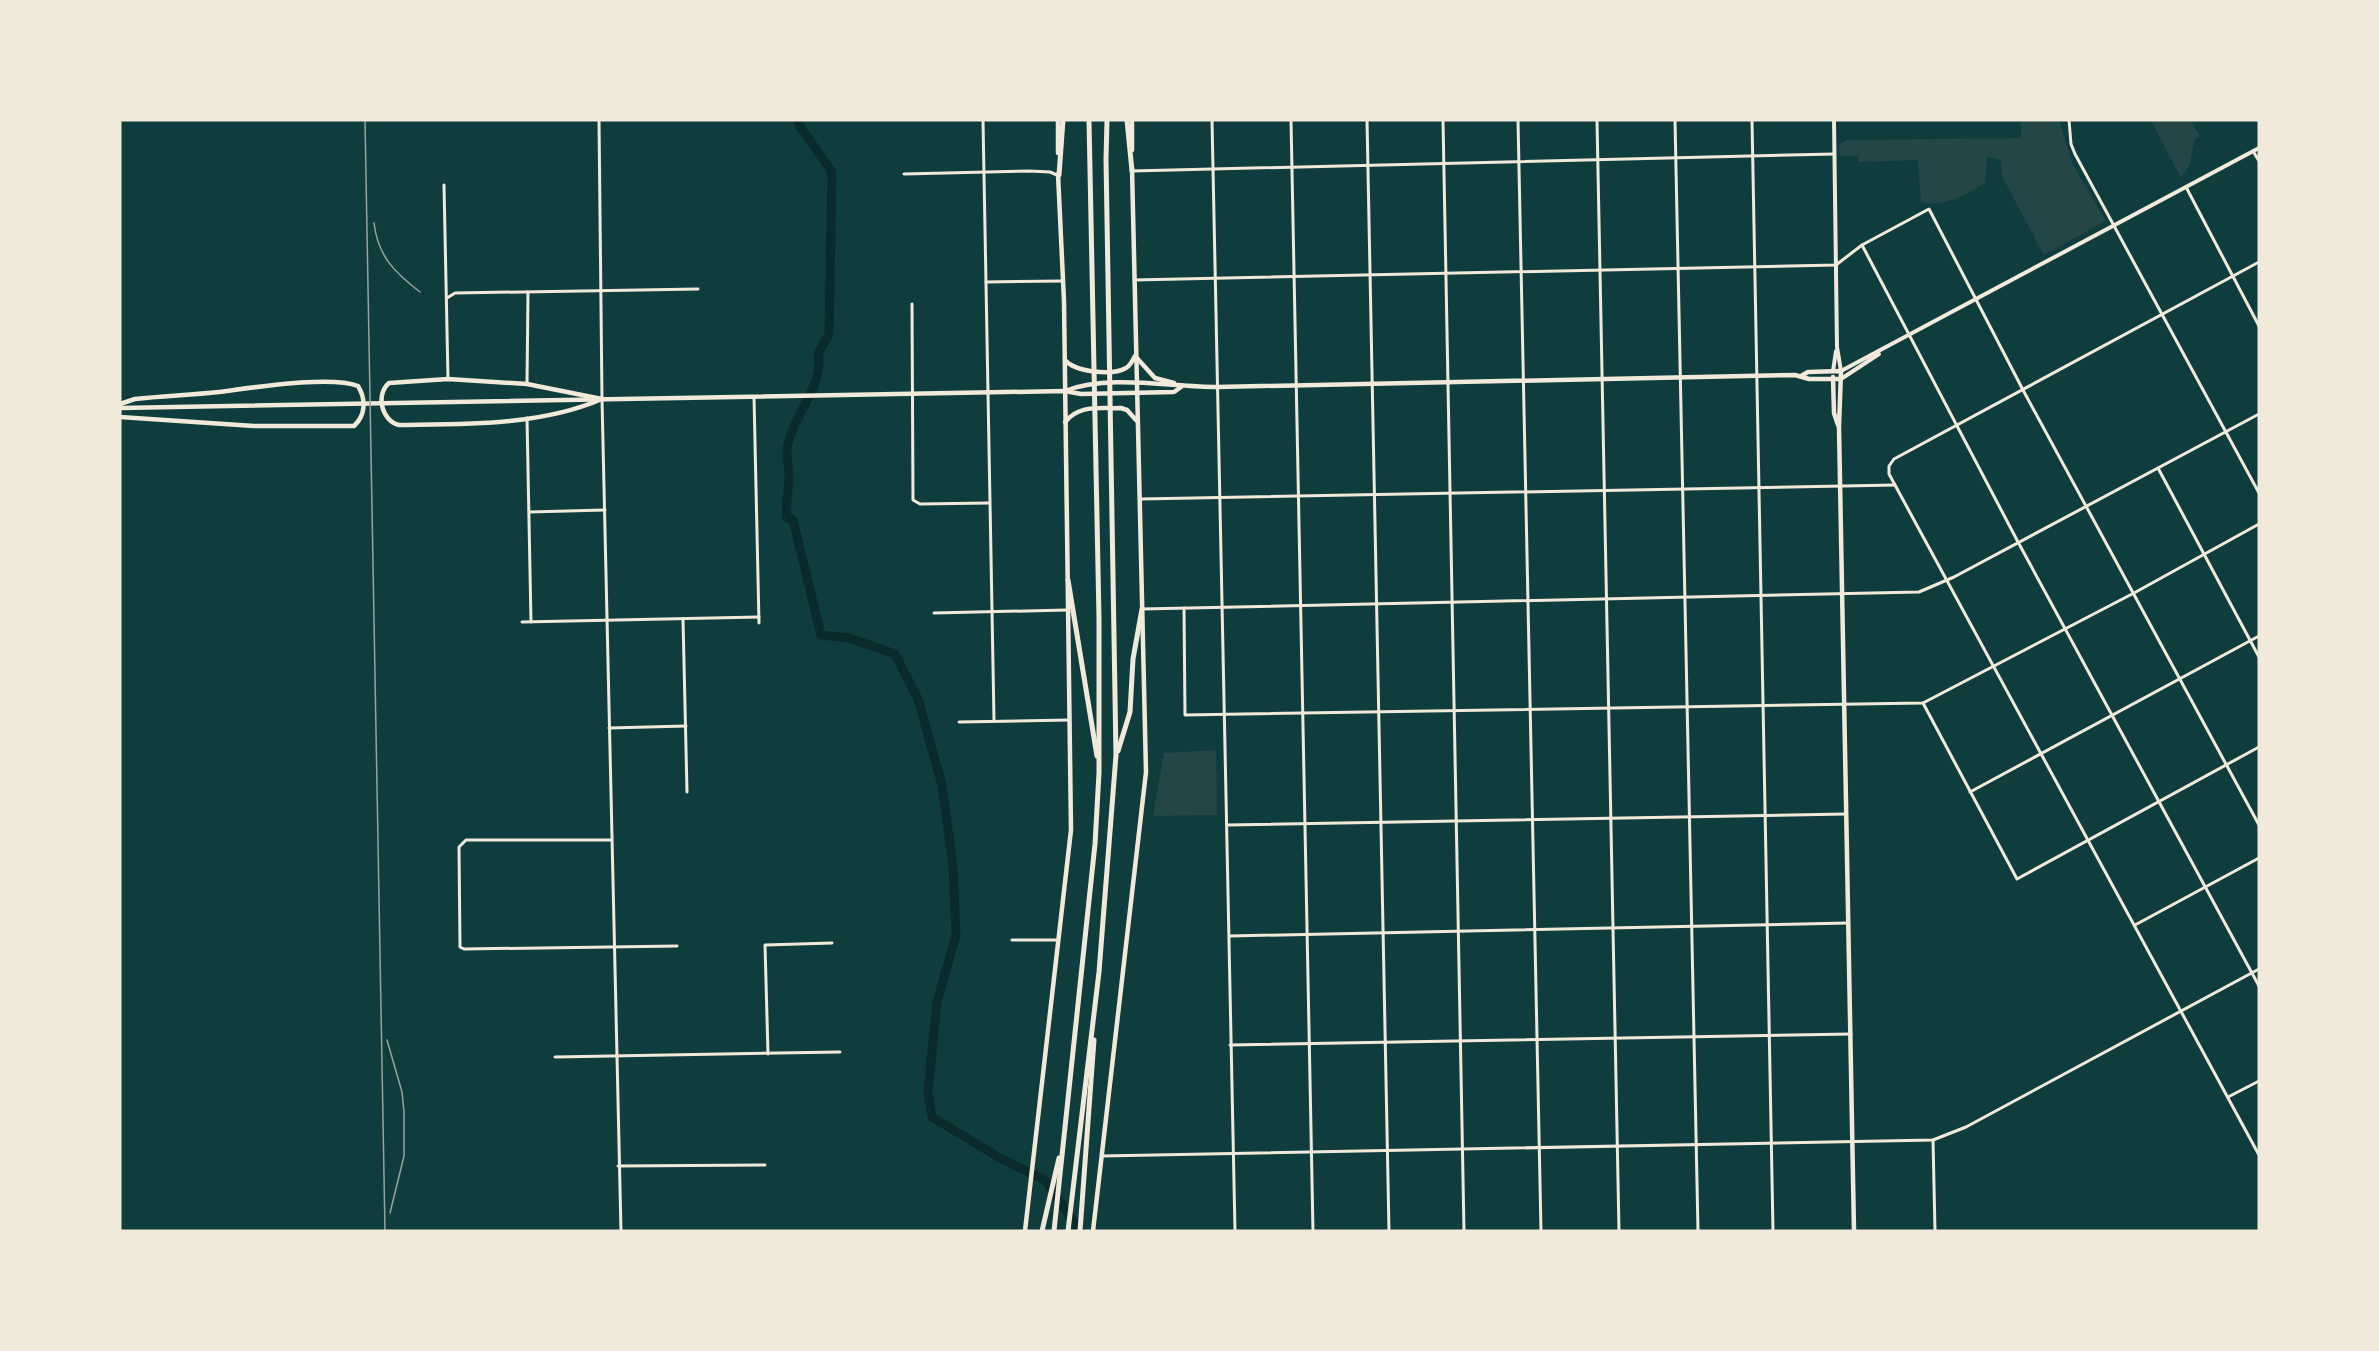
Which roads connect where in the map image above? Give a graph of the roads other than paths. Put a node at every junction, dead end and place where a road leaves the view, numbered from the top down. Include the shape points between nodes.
1 (598, 120) edge
2 (983, 120) edge
3 (1058, 120) edge
4 (1063, 120) edge
5 (1089, 120) edge
6 (1107, 120) edge
7 (1127, 120) edge
8 (1132, 120) edge
9 (1212, 120) edge
10 (1291, 120) edge
11 (1367, 120) edge
12 (1443, 120) edge
13 (1518, 120) edge
14 (1597, 120) edge
15 (1675, 120) edge
16 (1752, 120) edge
17 (1834, 120) edge
18 (2069, 120) edge
19 (2259, 148) edge
20 (2253, 151) junction
21 (1834, 154) junction
22 (1752, 156) junction
23 (1675, 158) junction
24 (1598, 160) junction
25 (2259, 161) edge
26 (1519, 162) junction
27 (1444, 163) junction
28 (1368, 165) junction
29 (1292, 167) junction
30 (1213, 169) junction
31 (1132, 171) junction
32 (984, 172) junction
33 (904, 174) dead end
34 (1059, 175) junction
35 (444, 185) dead end
36 (2186, 187) junction
37 (2113, 225) junction
38 (1862, 246) junction
39 (2259, 262) edge
40 (1836, 265) junction
41 (1754, 267) junction
42 (1678, 268) junction
43 (1599, 270) junction
44 (1523, 272) junction
45 (1446, 273) junction
46 (1371, 275) junction
47 (1294, 276) junction
48 (2232, 277) junction
49 (1216, 278) junction
50 (1134, 280) junction
51 (1063, 281) junction
52 (986, 282) junction
53 (698, 289) dead end
54 (602, 290) junction
55 (528, 292) junction
56 (447, 297) junction
57 (1976, 300) junction
58 (912, 304) dead end
59 (2163, 314) junction
60 (2259, 327) edge
61 (1909, 336) junction
62 (1837, 347) junction
63 (1881, 352) junction
64 (1135, 356) junction
65 (1065, 360) junction
66 (1833, 371) junction
67 (1841, 371) junction
68 (1757, 376) junction
69 (1801, 376) junction
70 (1681, 378) junction
71 (448, 379) junction
72 (1833, 379) junction
73 (1841, 379) junction
74 (1601, 380) junction
75 (1524, 381) junction
76 (1448, 383) junction
77 (527, 384) junction
78 (1136, 384) junction
79 (1373, 384) junction
80 (1296, 386) junction
81 (1181, 387) junction
82 (1217, 387) junction
83 (2023, 390) junction
84 (1065, 391) junction
85 (987, 393) junction
86 (1136, 393) junction
87 (914, 394) junction
88 (754, 396) junction
89 (602, 399) junction
90 (120, 406) edge
91 (2259, 414) edge
92 (120, 417) edge
93 (527, 418) junction
94 (1065, 422) junction
95 (1137, 422) junction
96 (1956, 426) junction
97 (1839, 428) junction
98 (2225, 431) junction
99 (2158, 468) junction
100 (1895, 484) junction
101 (1840, 485) junction
102 (1759, 487) junction
103 (1683, 488) junction
104 (1605, 490) junction
105 (1527, 491) junction
106 (1450, 493) junction
107 (2259, 493) edge
108 (1374, 494) junction
109 (1299, 496) junction
110 (1220, 497) junction
111 (1141, 499) junction
112 (989, 503) junction
113 (2085, 506) junction
114 (605, 510) junction
115 (529, 512) junction
116 (2259, 524) edge
117 (2018, 542) junction
118 (2205, 554) junction
119 (1068, 580) junction
120 (1947, 580) junction
121 (1842, 594) junction
122 (2134, 594) junction
123 (1761, 596) junction
124 (1685, 597) junction
125 (1607, 599) junction
126 (1528, 601) junction
127 (1452, 602) junction
128 (1377, 604) junction
129 (1300, 606) junction
130 (1222, 607) junction
131 (1184, 608) junction
132 (1142, 609) junction
133 (1067, 610) junction
134 (992, 612) junction
135 (934, 613) dead end
136 (759, 617) junction
137 (682, 619) junction
138 (607, 620) junction
139 (522, 622) dead end
140 (531, 622) junction
141 (759, 623) dead end
142 (2065, 629) junction
143 (2259, 636) edge
144 (2250, 641) junction
145 (2259, 657) edge
146 (1994, 667) junction
147 (2179, 678) junction
148 (1923, 703) junction
149 (1844, 704) junction
150 (1763, 705) junction
151 (1688, 706) junction
152 (1609, 708) junction
153 (1531, 709) junction
154 (1455, 710) junction
155 (1379, 712) junction
156 (1304, 713) junction
157 (1225, 714) junction
158 (2112, 715) junction
159 (994, 720) junction
160 (1069, 720) junction
161 (959, 722) dead end
162 (686, 726) junction
163 (609, 728) junction
164 (2259, 747) edge
165 (2041, 754) junction
166 (1116, 755) junction
167 (2226, 765) junction
168 (1099, 773) junction
169 (687, 792) dead end
170 (1970, 792) junction
171 (2159, 801) junction
172 (1765, 814) junction
173 (1846, 814) junction
174 (1690, 816) junction
175 (1611, 818) junction
176 (1533, 820) junction
177 (1457, 822) junction
178 (1380, 824) junction
179 (1227, 825) junction
180 (1305, 825) junction
181 (2259, 825) edge
182 (611, 840) junction
183 (2087, 840) junction
184 (2259, 858) edge
185 (2205, 887) junction
186 (1848, 923) junction
187 (1768, 924) junction
188 (2134, 925) junction
189 (1692, 926) junction
190 (1613, 928) junction
191 (1534, 929) junction
192 (1460, 931) junction
193 (1383, 933) junction
194 (1307, 934) junction
195 (1230, 936) junction
196 (1012, 940) dead end
197 (1059, 940) junction
198 (832, 943) dead end
199 (677, 946) dead end
200 (614, 947) junction
201 (2259, 969) edge
202 (1099, 972) junction
203 (2252, 973) junction
204 (2259, 986) edge
205 (2181, 1011) junction
206 (1851, 1034) junction
207 (1770, 1036) junction
208 (1694, 1037) junction
209 (1616, 1038) junction
210 (1536, 1040) junction
211 (1461, 1041) junction
212 (1385, 1042) junction
213 (1309, 1044) junction
214 (1230, 1045) junction
215 (840, 1052) dead end
216 (768, 1054) junction
217 (555, 1057) dead end
218 (616, 1058) junction
219 (2259, 1081) edge
220 (2228, 1097) junction
221 (1933, 1140) junction
222 (1062, 1142) junction
223 (1853, 1142) junction
224 (1772, 1143) junction
225 (1696, 1145) junction
226 (1617, 1147) junction
227 (1539, 1148) junction
228 (1462, 1150) junction
229 (1386, 1151) junction
230 (1311, 1153) junction
231 (1233, 1154) junction
232 (2259, 1155) edge
233 (1102, 1156) junction
234 (765, 1165) dead end
235 (618, 1166) junction
236 (621, 1231) edge
237 (1026, 1231) edge
238 (1042, 1231) edge
239 (1054, 1231) edge
240 (1068, 1231) edge
241 (1080, 1231) edge
242 (1093, 1231) edge
243 (1235, 1231) edge
244 (1313, 1231) edge
245 (1389, 1231) edge
246 (1464, 1231) edge
247 (1541, 1231) edge
248 (1619, 1231) edge
249 (1698, 1231) edge
250 (1773, 1231) edge
251 (1854, 1231) edge
252 (1935, 1231) edge

1 - 54 street
2 - 32 street
3 - 34 main road
4 - 34 highway
5 - 168 highway
6 - 166 highway
7 - 31 highway
8 - 31 main road
9 - 30 street
10 - 29 street
11 - 28 street
12 - 27 street
13 - 26 street
14 - 24 street
15 - 23 street
16 - 22 street
17 - 21 street
18 - 37 street via 2071,144
19 - 20 street
20 - 25 street
20 - 36 street
21 - 22 street
21 - 40 street
22 - 23 street
22 - 41 street
23 - 24 street
23 - 42 street
24 - 26 street
24 - 43 street
26 - 27 street
26 - 44 street
27 - 28 street
27 - 45 street
28 - 29 street
28 - 46 street
29 - 30 street
29 - 47 street
30 - 31 street
30 - 49 street
31 - 50 main road
32 - 33 street
32 - 34 street
32 - 52 street
34 - 51 main road
35 - 56 street
36 - 37 street
36 - 48 street
37 - 57 street
37 - 59 street
38 - 40 street
38 - 57 street via 1929,209
38 - 61 street
39 - 48 street
40 - 41 street
40 - 62 street
41 - 42 street
41 - 68 street
42 - 43 street
42 - 70 street
43 - 44 street
43 - 74 street
44 - 45 street
44 - 75 street
45 - 46 street
45 - 76 street
46 - 47 street
46 - 79 street
47 - 49 street
47 - 80 street
48 - 59 street
48 - 60 street
49 - 50 street
49 - 82 street
50 - 64 main road
51 - 52 street
51 - 65 main road
52 - 85 street
53 - 54 street
54 - 55 street
54 - 89 street
55 - 56 street via 455,293
55 - 77 street
56 - 71 street
57 - 61 street
57 - 83 street
58 - 87 street
59 - 83 street
59 - 98 street
61 - 63 street
61 - 96 street
62 - 66 street
62 - 67 street
63 - 67 street
63 - 73 street
64 - 65 main road via 1126,368 1118,370 1078,370
64 - 78 main road
64 - 81 main road via 1155,378
65 - 84 main road
66 - 67 main road
66 - 69 main road
66 - 72 main road
67 - 73 main road
68 - 69 main road
68 - 70 main road
68 - 102 street
69 - 72 main road
70 - 74 main road
70 - 103 street
71 - 77 main road
71 - 93 main road via 389,383 382,393 384,417 399,425
72 - 73 main road
72 - 97 main road via 1834,413
73 - 97 main road
74 - 75 main road
74 - 104 street
75 - 76 main road
75 - 105 street
76 - 79 main road
76 - 106 street
77 - 89 main road
78 - 81 main road
78 - 84 main road via 1081,385
78 - 86 main road
79 - 80 main road
79 - 108 street
80 - 82 main road
80 - 109 street
81 - 82 main road
81 - 86 main road via 1174,392
82 - 110 street
83 - 96 street
83 - 113 street
84 - 85 main road
84 - 86 main road
84 - 94 main road
85 - 87 main road
85 - 112 street
86 - 95 main road
87 - 88 main road
87 - 112 street via 913,500
88 - 89 main road
88 - 136 street
89 - 90 main road
89 - 93 main road via 577,410
89 - 114 street
90 - 92 main road via 135,399 329,383 358,386 364,402 363,413 354,426 254,426
91 - 98 street
93 - 115 street
94 - 95 main road via 1082,409 1121,408
94 - 119 main road
95 - 111 main road
96 - 100 street via 1894,459 1889,474
96 - 117 street
97 - 101 main road
98 - 99 street
98 - 107 street
99 - 113 street
99 - 118 street
100 - 101 street
100 - 120 street
101 - 102 street
101 - 121 main road
102 - 103 street
102 - 123 street
103 - 104 street
103 - 124 street
104 - 105 street
104 - 125 street
105 - 106 street
105 - 126 street
106 - 108 street
106 - 127 street
108 - 109 street
108 - 128 street
109 - 110 street
109 - 129 street
110 - 111 street
110 - 130 street
111 - 132 main road
112 - 134 street
113 - 117 street
113 - 122 street
114 - 115 street
114 - 138 street
115 - 140 street
116 - 118 street
117 - 120 street
117 - 142 street
118 - 122 street
118 - 144 street
119 - 133 main road
119 - 168 highway
120 - 121 street via 1919,592
120 - 146 street
121 - 123 street
121 - 149 main road
122 - 142 street
122 - 147 street
123 - 124 street
123 - 150 street
124 - 125 street
124 - 151 street
125 - 126 street
125 - 152 street
126 - 127 street
126 - 153 street
127 - 128 street
127 - 154 street
128 - 129 street
128 - 155 street
129 - 130 street
129 - 156 street
130 - 131 street
130 - 157 street
131 - 132 street
131 - 157 street via 1185,715
132 - 166 highway via 1133,659 1130,712
132 - 233 main road via 1146,772
133 - 134 street
133 - 160 main road
134 - 135 street
134 - 159 street
136 - 137 street
136 - 141 street
137 - 138 street
137 - 162 street
138 - 140 street
138 - 163 street
139 - 140 street
142 - 146 street
142 - 158 street
143 - 144 street
144 - 145 street
144 - 147 street
146 - 148 street
146 - 165 street
147 - 158 street
147 - 167 street
148 - 149 street
148 - 170 street
149 - 150 street
149 - 173 main road
150 - 151 street
150 - 172 street
151 - 152 street
151 - 174 street
152 - 153 street
152 - 175 street
153 - 154 street
153 - 176 street
154 - 155 street
154 - 177 street
155 - 156 street
155 - 178 street
156 - 157 street
156 - 180 street
157 - 179 street
158 - 165 street
158 - 171 street
159 - 160 street
159 - 161 street
160 - 197 main road via 1071,830
162 - 163 street
162 - 169 street
163 - 182 street
164 - 167 street
165 - 170 street
165 - 183 street
166 - 202 highway
167 - 171 street
167 - 181 street
168 - 222 highway via 1095,844
170 - 183 street via 2018,879
171 - 183 street
171 - 185 street
172 - 173 street
172 - 174 street
172 - 187 street
173 - 186 main road
174 - 175 street
174 - 189 street
175 - 176 street
175 - 190 street
176 - 177 street
176 - 191 street
177 - 178 street
177 - 192 street
178 - 180 street
178 - 193 street
179 - 180 street
179 - 195 street
180 - 194 street
182 - 200 street
182 - 200 street via 466,840 459,848 460,947
183 - 188 street
184 - 185 street
185 - 188 street
185 - 203 street
186 - 187 street
186 - 206 main road
187 - 189 street
187 - 207 street
188 - 205 street
189 - 190 street
189 - 208 street
190 - 191 street
190 - 209 street
191 - 192 street
191 - 210 street
192 - 193 street
192 - 211 street
193 - 194 street
193 - 212 street
194 - 195 street
194 - 213 street
195 - 214 street
196 - 197 street
197 - 237 main road
198 - 216 street via 765,945
199 - 200 street
200 - 218 street
201 - 203 street
202 - 240 highway
202 - 241 highway
203 - 204 street
203 - 205 street
205 - 220 street
205 - 221 street via 1966,1127
206 - 207 street
206 - 223 main road
207 - 208 street
207 - 224 street
208 - 209 street
208 - 225 street
209 - 210 street
209 - 226 street
210 - 211 street
210 - 227 street
211 - 212 street
211 - 228 street
212 - 213 street
212 - 229 street
213 - 214 street
213 - 230 street
214 - 231 street
215 - 216 street
216 - 218 street
217 - 218 street
218 - 235 street
219 - 220 street
220 - 232 street
221 - 223 street
221 - 252 street
222 - 238 highway
222 - 239 highway
223 - 224 street
223 - 251 main road
224 - 225 street
224 - 250 street
225 - 226 street
225 - 249 street
226 - 227 street
226 - 248 street
227 - 228 street
227 - 247 street
228 - 229 street
228 - 246 street
229 - 230 street
229 - 245 street
230 - 231 street
230 - 244 street
231 - 233 street
231 - 243 street
233 - 242 main road
234 - 235 street
235 - 236 street

